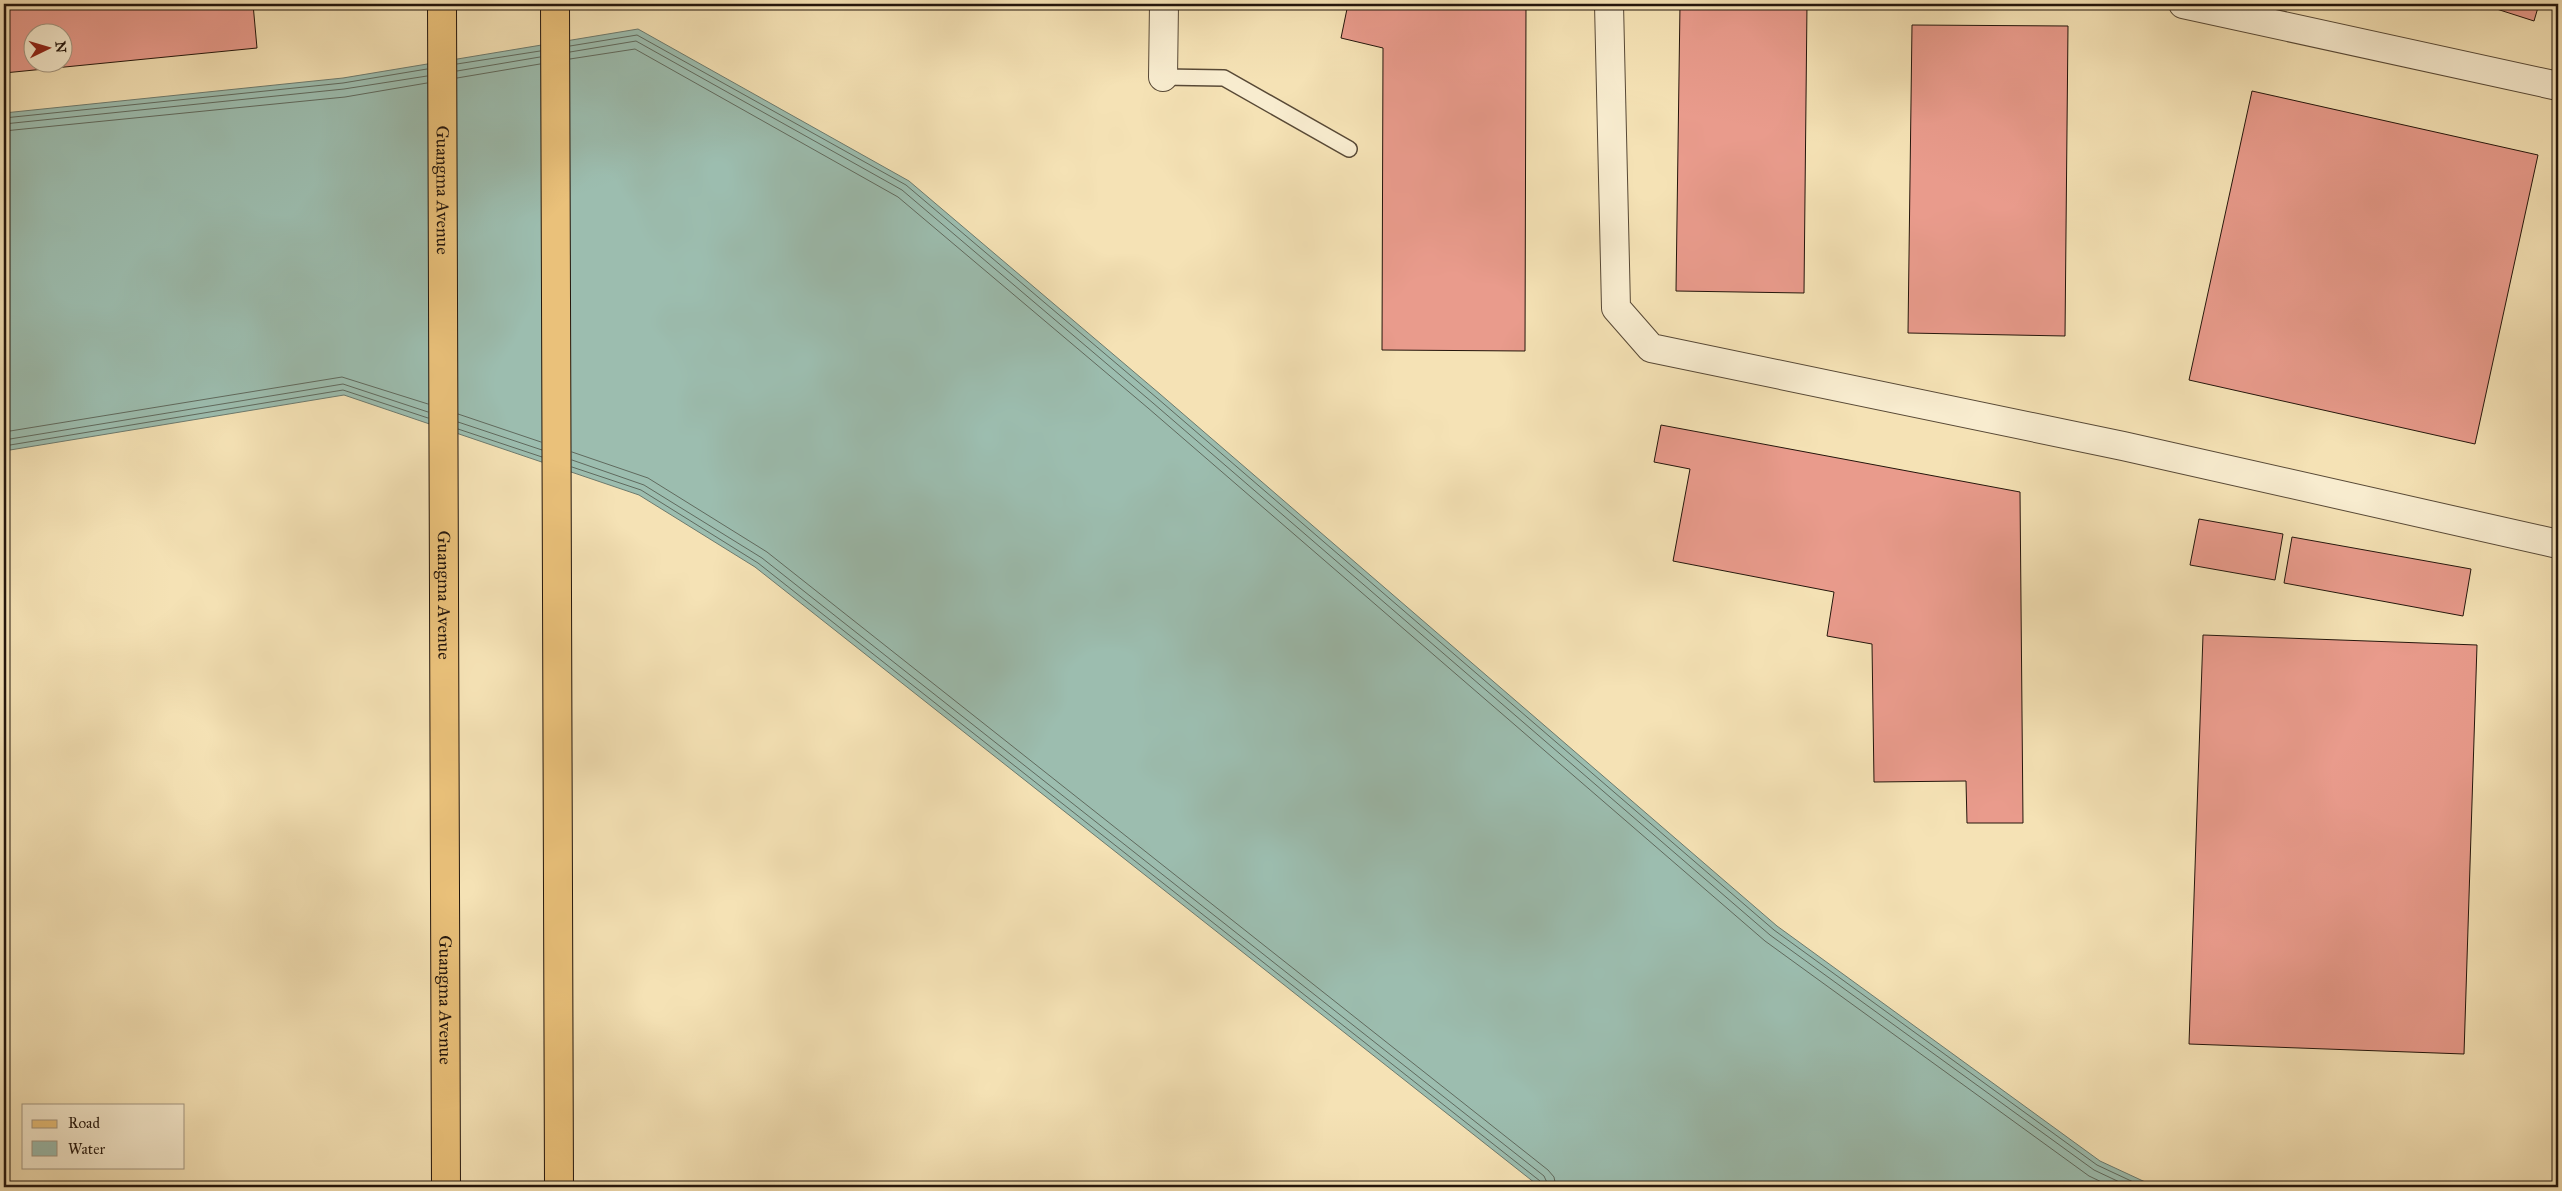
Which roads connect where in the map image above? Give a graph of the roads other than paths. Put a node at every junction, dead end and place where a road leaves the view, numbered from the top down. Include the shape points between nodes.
1 (442, 4) edge
2 (555, 4) edge
3 (1164, 4) edge
4 (1609, 4) edge
5 (2183, 4) edge
6 (1162, 77) joint
7 (2558, 86) edge
8 (1349, 148) dead end
9 (2558, 544) edge
10 (446, 1187) edge
11 (559, 1187) edge

1 - 10 main road, Guangma Avenue
2 - 11 main road
3 - 6 street
4 - 9 street via 1616,308 1651,348 2113,444
5 - 7 street
6 - 8 lane via 1224,78

